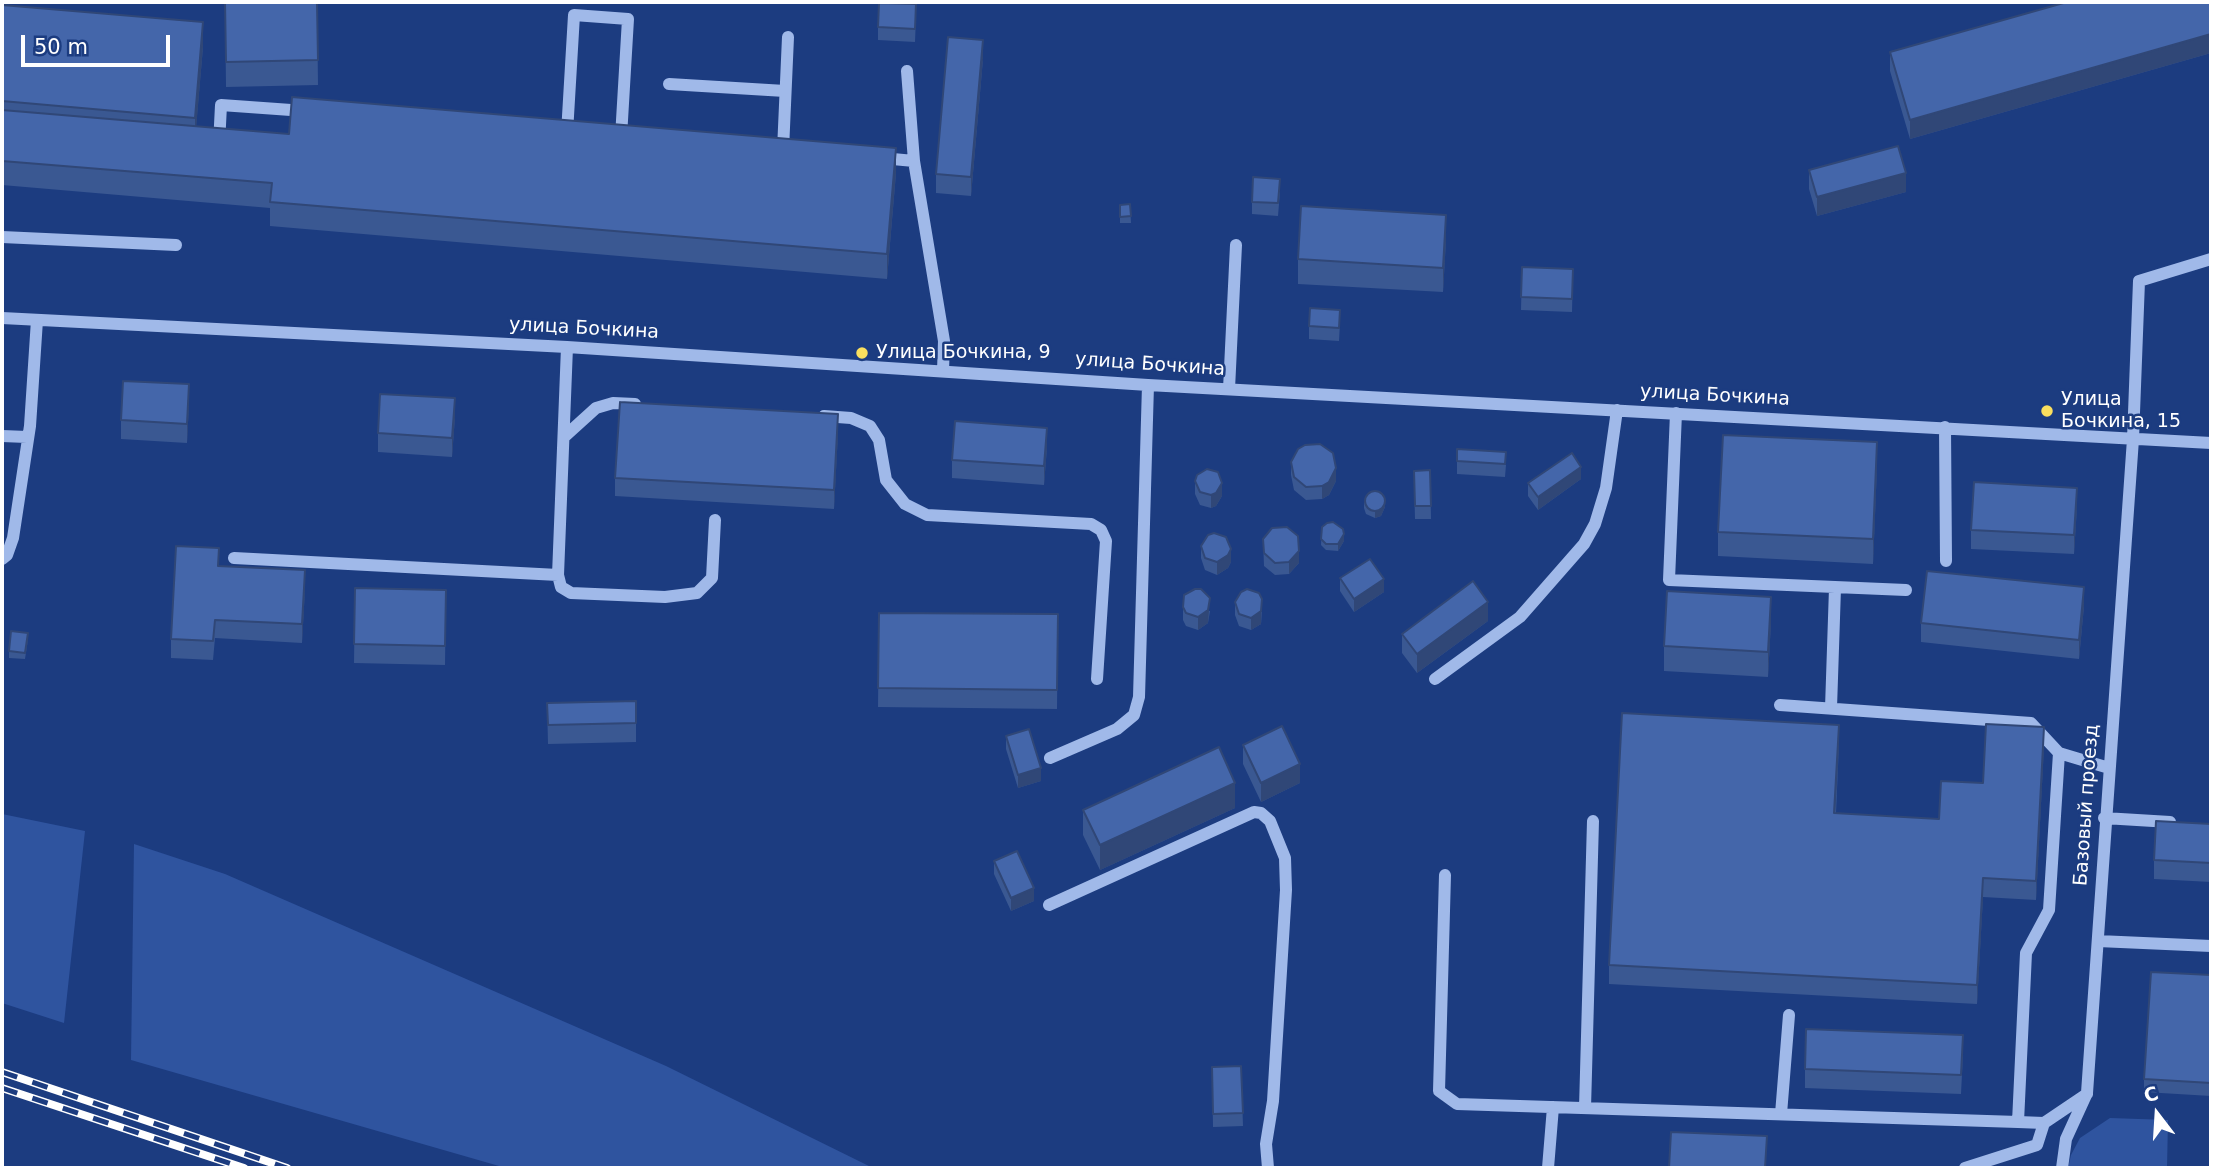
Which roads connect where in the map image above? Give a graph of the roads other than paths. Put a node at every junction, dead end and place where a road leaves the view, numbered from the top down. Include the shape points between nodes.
1 (788, 37) dead end
2 (907, 71) dead end
3 (669, 83) dead end
4 (785, 91) junction
5 (318, 112) edge
6 (553, 131) edge
7 (608, 136) edge
8 (205, 146) edge
9 (782, 150) edge
10 (874, 158) edge
11 (914, 161) junction
12 (2, 237) edge
13 (176, 245) dead end
14 (1236, 245) dead end
15 (2211, 259) edge
16 (2, 318) edge
17 (37, 320) junction
18 (567, 347) junction
19 (943, 371) junction
20 (1148, 385) junction
21 (1228, 389) junction
22 (653, 406) edge
23 (1617, 410) junction
24 (1676, 413) junction
25 (812, 415) edge
26 (1945, 427) junction
27 (2, 436) edge
28 (26, 437) junction
29 (564, 437) junction
30 (2133, 439) junction
31 (2211, 443) edge
32 (715, 520) dead end
33 (234, 558) dead end
34 (2, 559) edge
35 (1946, 561) dead end
36 (558, 575) junction
37 (1835, 588) junction
38 (1906, 590) dead end
39 (1097, 679) dead end
40 (1435, 679) dead end
41 (1780, 705) dead end
42 (1831, 708) junction
43 (2059, 753) junction
44 (1050, 758) dead end
45 (2109, 768) junction
46 (2104, 818) junction
47 (1593, 821) dead end
48 (2186, 823) edge
49 (1445, 874) dead end
50 (1049, 905) dead end
51 (2098, 941) junction
52 (2211, 946) edge
53 (1789, 1015) dead end
54 (2087, 1093) junction
55 (1553, 1107) junction
56 (1585, 1108) junction
57 (1780, 1114) junction
58 (2018, 1122) junction
59 (2044, 1123) junction
60 (1268, 1168) edge
61 (1548, 1168) edge
62 (1965, 1168) edge
63 (2062, 1168) edge

1 - 4 street
2 - 11 street
3 - 4 street
4 - 9 street
5 - 8 street via 221,105 219,147
6 - 7 street via 574,133 574,16 628,19 628,137
10 - 11 street
11 - 19 street via 944,341
12 - 13 street
14 - 21 street
15 - 30 street, Базовый проезд via 2139,281
16 - 17 street, улица Бочкина
17 - 18 street, улица Бочкина
17 - 28 street
18 - 19 street, улица Бочкина
18 - 29 street
19 - 20 street, улица Бочкина
20 - 21 street, улица Бочкина
20 - 44 street via 1139,696 1134,715 1117,729
21 - 23 street, улица Бочкина
22 - 29 street via 613,403 596,408
23 - 24 street, улица Бочкина
23 - 40 street via 1606,488 1584,544 1520,617
24 - 26 street, улица Бочкина
24 - 37 street via 1669,580
25 - 39 street via 852,418 870,426 879,440 886,480 905,504 927,515 1091,524 1101,530 1106,541
26 - 30 street, улица Бочкина
26 - 35 street
27 - 28 street
28 - 34 street via 13,538
29 - 36 street
30 - 31 street, улица Бочкина
30 - 45 street, Базовый проезд
32 - 36 street via 712,579 697,593 665,597 571,593 561,587
33 - 36 street
37 - 38 street
37 - 42 street
41 - 42 street
42 - 43 street via 2031,723
43 - 45 street
43 - 58 street via 2049,910 2026,953
45 - 46 street, Базовый проезд
46 - 48 street
46 - 51 street, Базовый проезд
47 - 56 street
49 - 55 street via 1439,1091 1457,1104
50 - 60 street via 1254,812 1270,821 1285,858 1286,890 1273,1101 1266,1144
51 - 52 street
51 - 54 street, Базовый проезд
53 - 57 street
54 - 59 street
54 - 63 street, Базовый проезд via 2066,1139
55 - 56 street
55 - 61 street
56 - 57 street
57 - 58 street
58 - 59 street
59 - 62 street via 2037,1145

